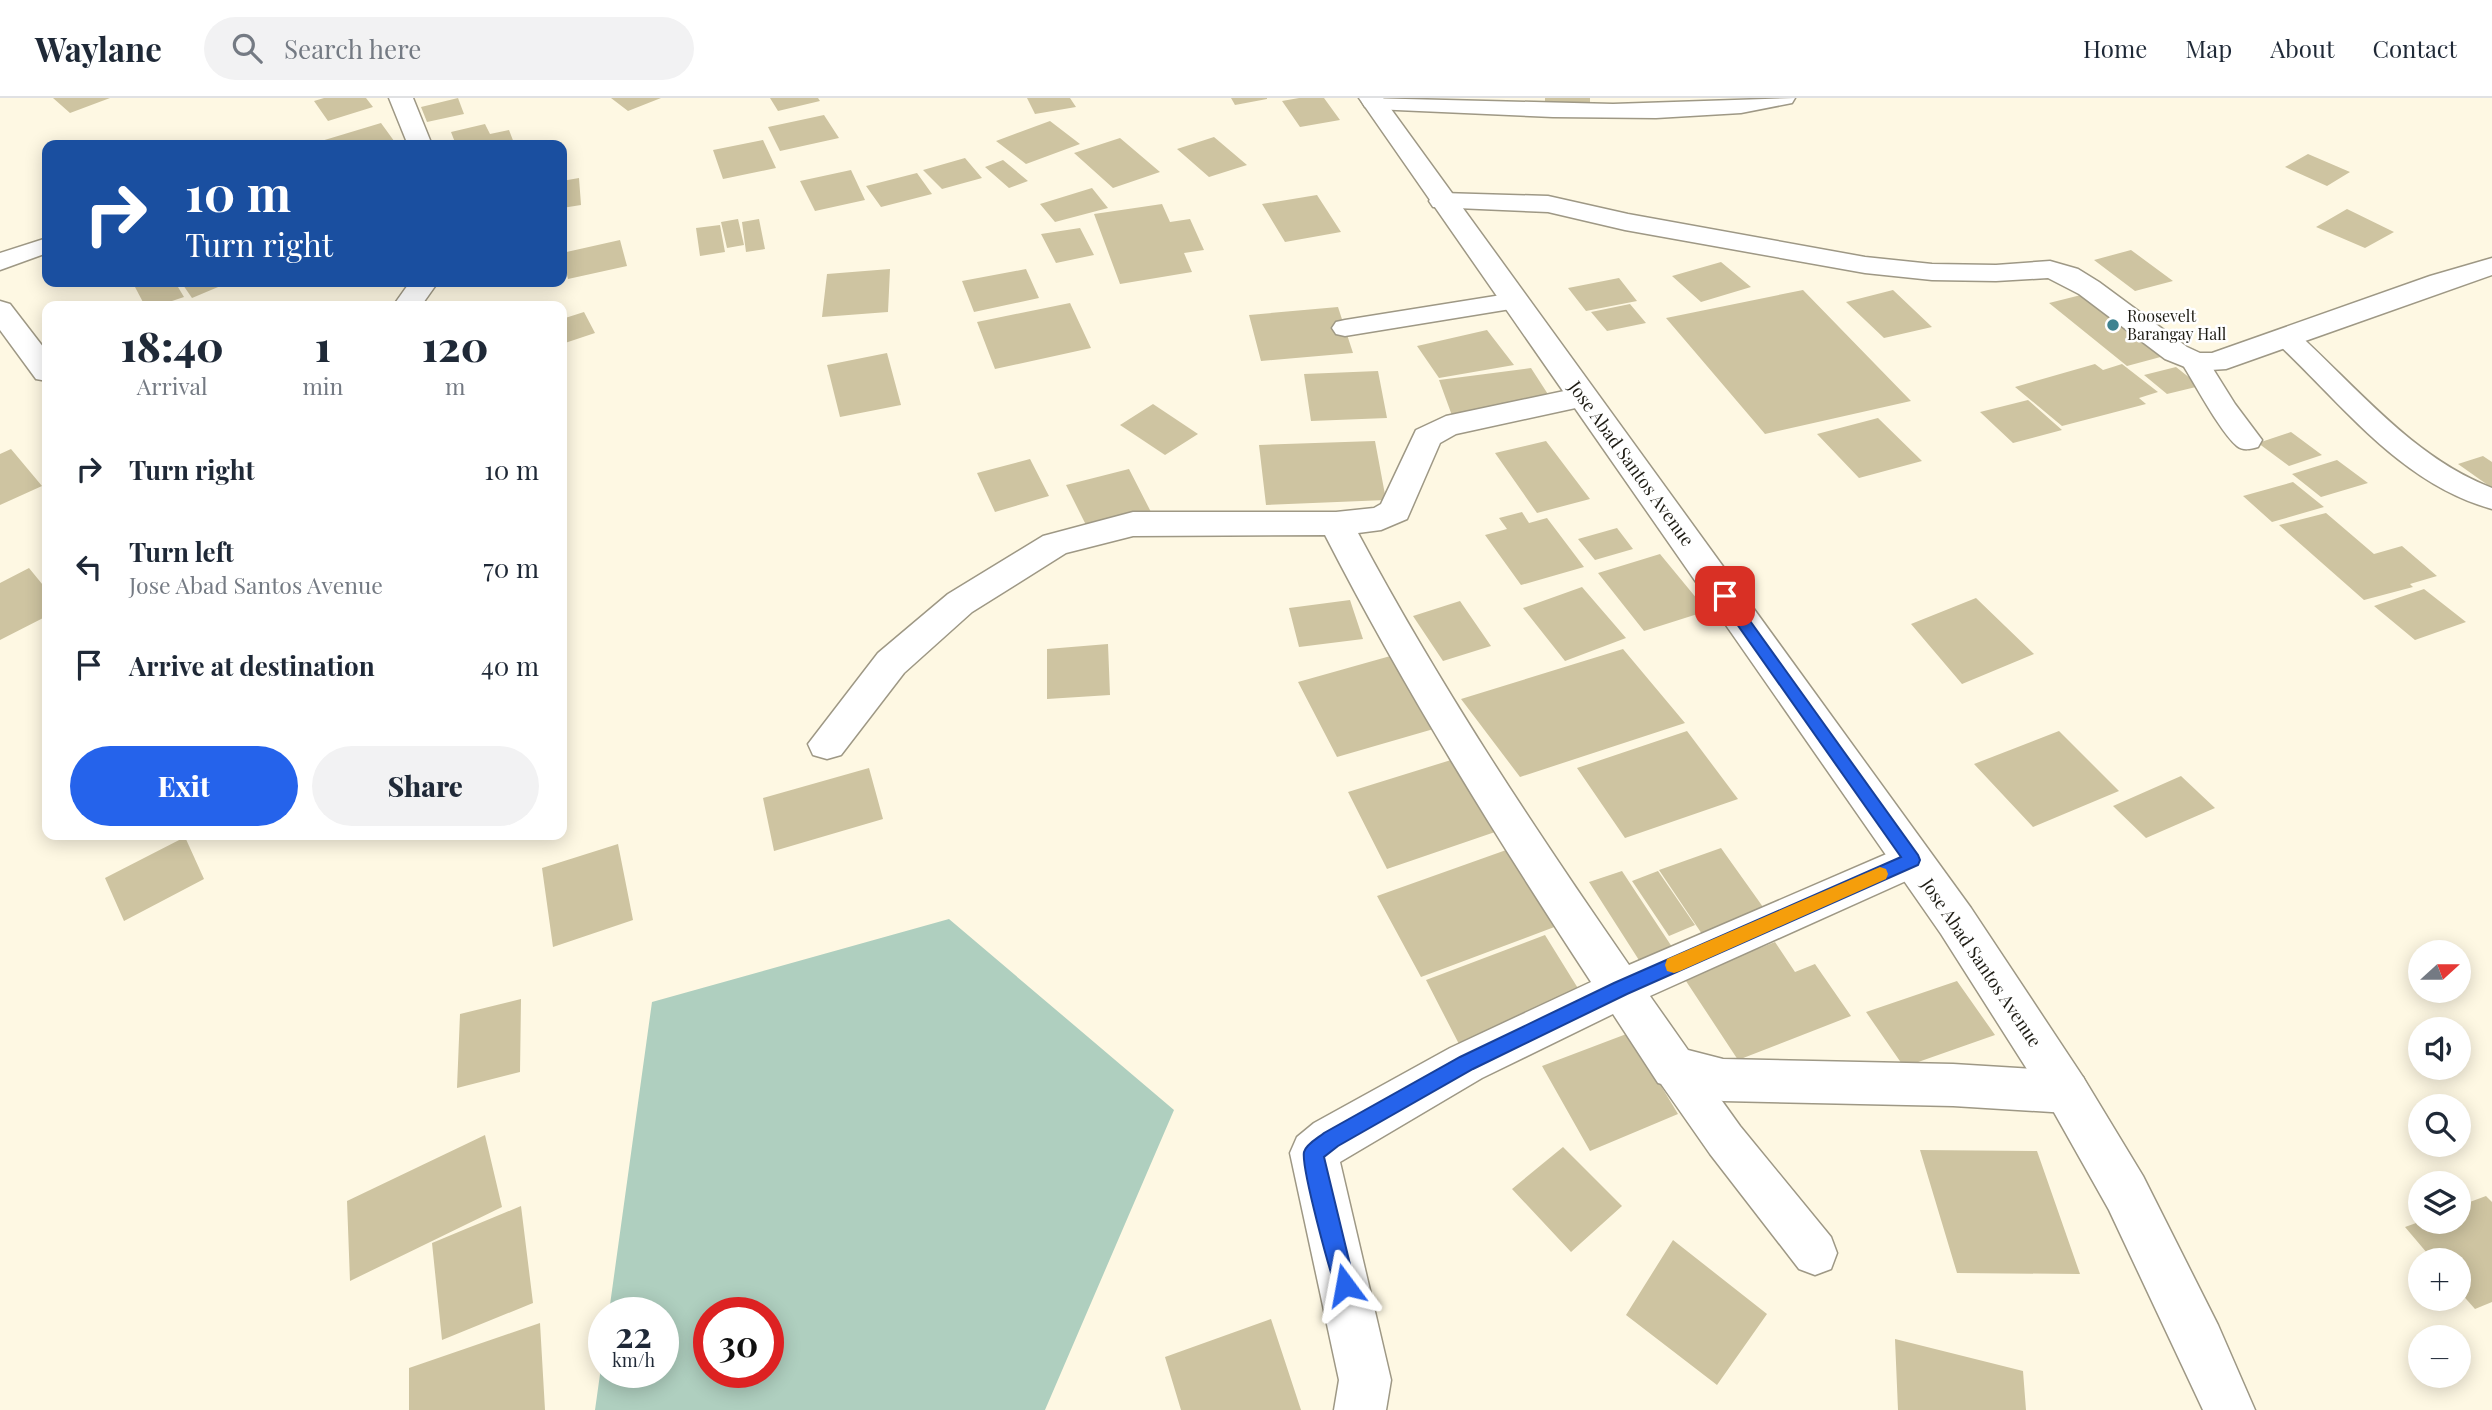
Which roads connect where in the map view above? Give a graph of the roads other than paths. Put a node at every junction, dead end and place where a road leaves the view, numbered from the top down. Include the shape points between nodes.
1 (401, 98) edge
2 (1372, 100) edge
3 (1766, 100) edge
4 (418, 140) edge
5 (1442, 201) junction
6 (42, 246) edge
7 (0, 262) edge
8 (2492, 266) edge
9 (1514, 301) junction
10 (0, 310) edge
11 (1345, 328) dead end
12 (2286, 337) junction
13 (2195, 362) junction
14 (42, 365) edge
15 (1583, 397) junction
16 (2248, 440) dead end
17 (2492, 499) edge
18 (1336, 523) junction
19 (827, 744) dead end
20 (1912, 860) junction
21 (1620, 989) junction
22 (1674, 1068) junction
23 (2067, 1092) junction
24 (1815, 1253) dead end
25 (1360, 1410) edge
26 (2229, 1410) edge

1 - 4 main road
2 - 3 main road via 1552,111 1647,111
2 - 5 main road, Jose Abad Santos Avenue
5 - 9 main road, Jose Abad Santos Avenue
5 - 13 main road via 1548,204 1638,225 1865,265 1932,272 2050,270 2089,288
6 - 7 lane
8 - 12 main road
9 - 11 lane
9 - 15 main road, Jose Abad Santos Avenue
10 - 14 main road
12 - 13 main road via 2215,362
12 - 17 lane via 2403,449 2444,478
13 - 16 lane
15 - 18 main road via 1446,426 1427,437 1395,511 1381,519
15 - 20 main road, Jose Abad Santos Avenue
18 - 19 main road via 1133,524 1055,544 960,603 891,663
18 - 21 main road via 1507,821
20 - 21 main road
20 - 23 main road, Jose Abad Santos Avenue
21 - 22 main road
21 - 25 main road via 1466,1063 1314,1153 1365,1380
22 - 23 main road via 1723,1080
22 - 24 lane
23 - 26 main road, Jose Abad Santos Avenue via 2126,1193

